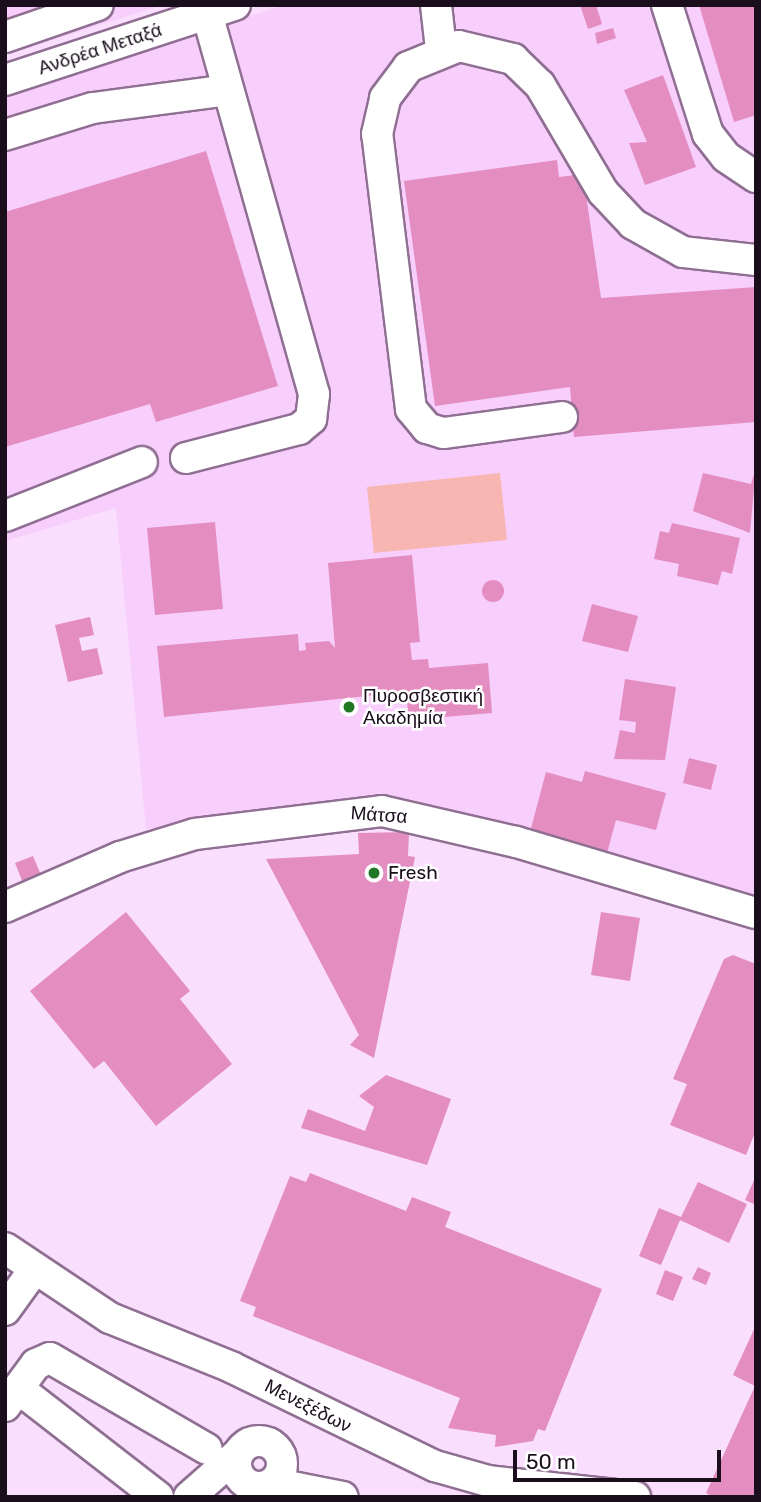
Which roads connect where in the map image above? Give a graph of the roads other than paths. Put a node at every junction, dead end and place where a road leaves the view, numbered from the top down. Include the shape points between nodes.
1 (98, 5) edge
2 (436, 5) edge
3 (667, 5) edge
4 (221, 10) edge
5 (5, 37) edge
6 (441, 49) junction
7 (5, 80) edge
8 (228, 90) junction
9 (5, 135) edge
10 (756, 155) edge
11 (726, 157) junction
12 (756, 177) edge
13 (756, 260) edge
14 (562, 417) dead end
15 (186, 458) dead end
16 (142, 462) dead end
17 (5, 516) edge
18 (5, 907) edge
19 (756, 913) edge
20 (5, 1248) edge
21 (34, 1270) junction
22 (5, 1310) edge
23 (12, 1398) edge
24 (207, 1449) dead end
25 (238, 1454) junction
26 (261, 1484) junction
27 (523, 1490) edge
28 (158, 1497) edge
29 (188, 1497) edge
30 (203, 1497) edge
31 (343, 1497) edge
32 (635, 1497) edge

1 - 5 street
2 - 6 street
3 - 11 street via 708,134
4 - 7 street, Ανδρέα Μεταξά
4 - 8 street
6 - 13 street via 496,51 528,71 603,192 658,242 696,254
6 - 14 street via 401,74 379,116 406,394 417,420 443,433
8 - 9 street via 93,108
8 - 15 street via 310,381 311,419 299,429
10 - 11 street
11 - 12 street
16 - 17 street
18 - 19 street, Μάτσα via 120,858 195,834 245,823 382,811 516,842
20 - 21 street, Μενεξέδων
21 - 22 street
21 - 27 street, Μενεξέδων via 110,1318 231,1367 435,1466
23 - 24 street via 36,1364 50,1358
23 - 28 street
25 - 26 street via 240,1477
25 - 26 street via 257,1440 278,1450 283,1462
25 - 29 street
26 - 30 street
26 - 31 street
27 - 32 street, Μενεξέδων

